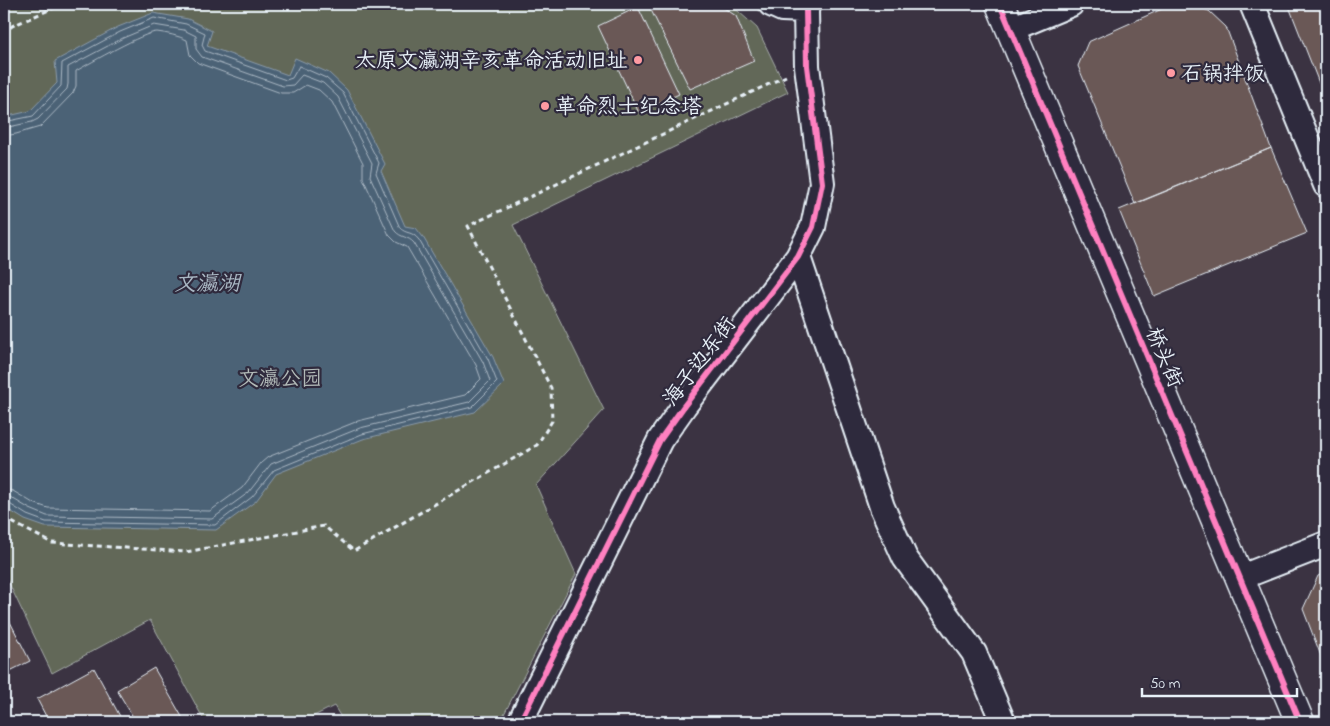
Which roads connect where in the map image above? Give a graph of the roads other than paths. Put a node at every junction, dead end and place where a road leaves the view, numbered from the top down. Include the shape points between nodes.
1 (771, 4) edge
2 (1000, 4) edge
3 (1071, 4) edge
4 (1252, 4) edge
5 (807, 7) edge
6 (1015, 19) edge
7 (1326, 185) edge
8 (798, 257) junction
9 (1326, 544) edge
10 (1244, 576) junction
11 (520, 722) edge
12 (1003, 722) edge
13 (1300, 722) edge
14 (1311, 722) edge

1 - 5 street via 782,9
2 - 6 street, 桥头街
3 - 6 street
4 - 7 street
5 - 8 street, 海子边东街 via 807,66 822,183 813,227
6 - 10 street, 桥头街
8 - 11 street, 海子边东街 via 660,440
8 - 12 street via 882,507 905,558 974,653
9 - 10 street
10 - 13 street, 桥头街
10 - 14 street, 桥头街

